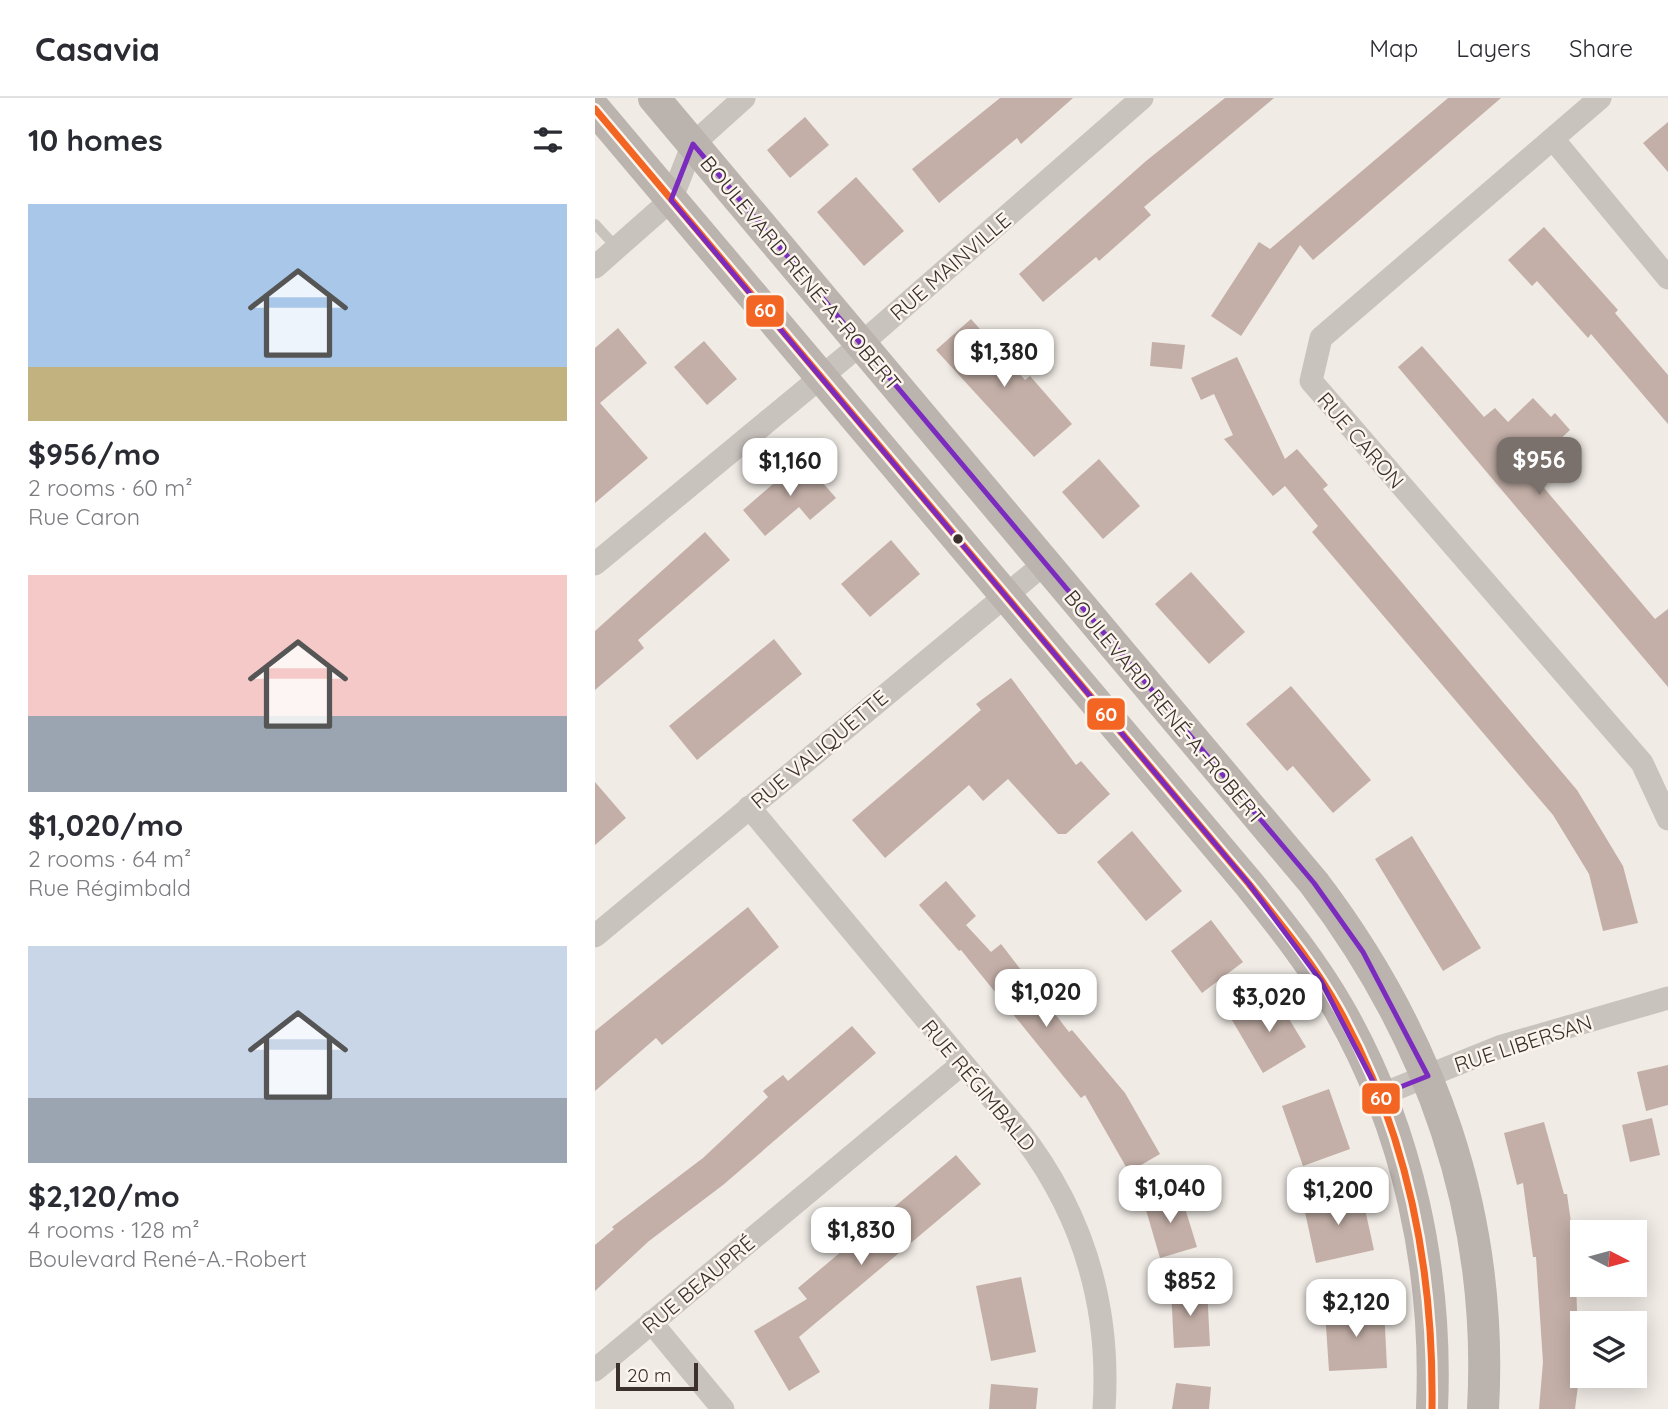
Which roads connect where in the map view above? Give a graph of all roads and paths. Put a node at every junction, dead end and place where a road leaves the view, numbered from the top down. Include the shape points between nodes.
1 (655, 98) edge
2 (744, 98) edge
3 (1142, 98) edge
4 (1600, 98) edge
5 (595, 109) edge
6 (1553, 139) junction
7 (693, 144) junction
8 (671, 200) junction
9 (595, 223) edge
10 (617, 248) junction
11 (595, 268) edge
12 (1668, 278) edge
13 (861, 344) junction
14 (820, 376) junction
15 (595, 564) edge
16 (1044, 564) junction
17 (1005, 595) junction
18 (749, 807) junction
19 (1668, 819) edge
20 (595, 936) edge
21 (1668, 998) edge
22 (962, 1064) junction
23 (1427, 1076) junction
24 (1380, 1095) junction
25 (651, 1322) junction
26 (595, 1370) edge
27 (723, 1409) edge
28 (1104, 1409) edge
29 (1432, 1409) edge
30 (1483, 1409) edge

1 - 7 street, BOULEVARD RENÉ-A.-ROBERT
2 - 7 street
3 - 13 street, RUE MAINVILLE
4 - 6 street, RUE CARON
5 - 8 street
6 - 12 street
6 - 19 street, RUE CARON via 1321,338 1311,381 1642,763
7 - 8 street
7 - 13 street, BOULEVARD RENÉ-A.-ROBERT
8 - 10 street
8 - 14 street
9 - 10 lane
10 - 11 street
13 - 14 street, RUE MAINVILLE
13 - 16 street, BOULEVARD RENÉ-A.-ROBERT
14 - 15 street, RUE MAINVILLE
14 - 17 street
16 - 17 street, RUE VALIQUETTE
16 - 23 street, BOULEVARD RENÉ-A.-ROBERT via 1331,905 1390,998
17 - 18 street, RUE VALIQUETTE
17 - 24 street via 1299,948 1339,1009
18 - 20 street, RUE VALIQUETTE
18 - 22 street, RUE RÉGIMBALD
21 - 23 street, RUE LIBERSAN via 1502,1046
22 - 25 street, RUE BEAUPRÉ
22 - 28 street, RUE RÉGIMBALD via 1039,1156 1081,1235 1104,1332
23 - 24 street, RUE LIBERSAN
23 - 30 street, BOULEVARD RENÉ-A.-ROBERT via 1456,1160 1472,1231 1483,1317
24 - 29 street via 1403,1160 1422,1243 1431,1326
25 - 26 street, RUE BEAUPRÉ
25 - 27 street

